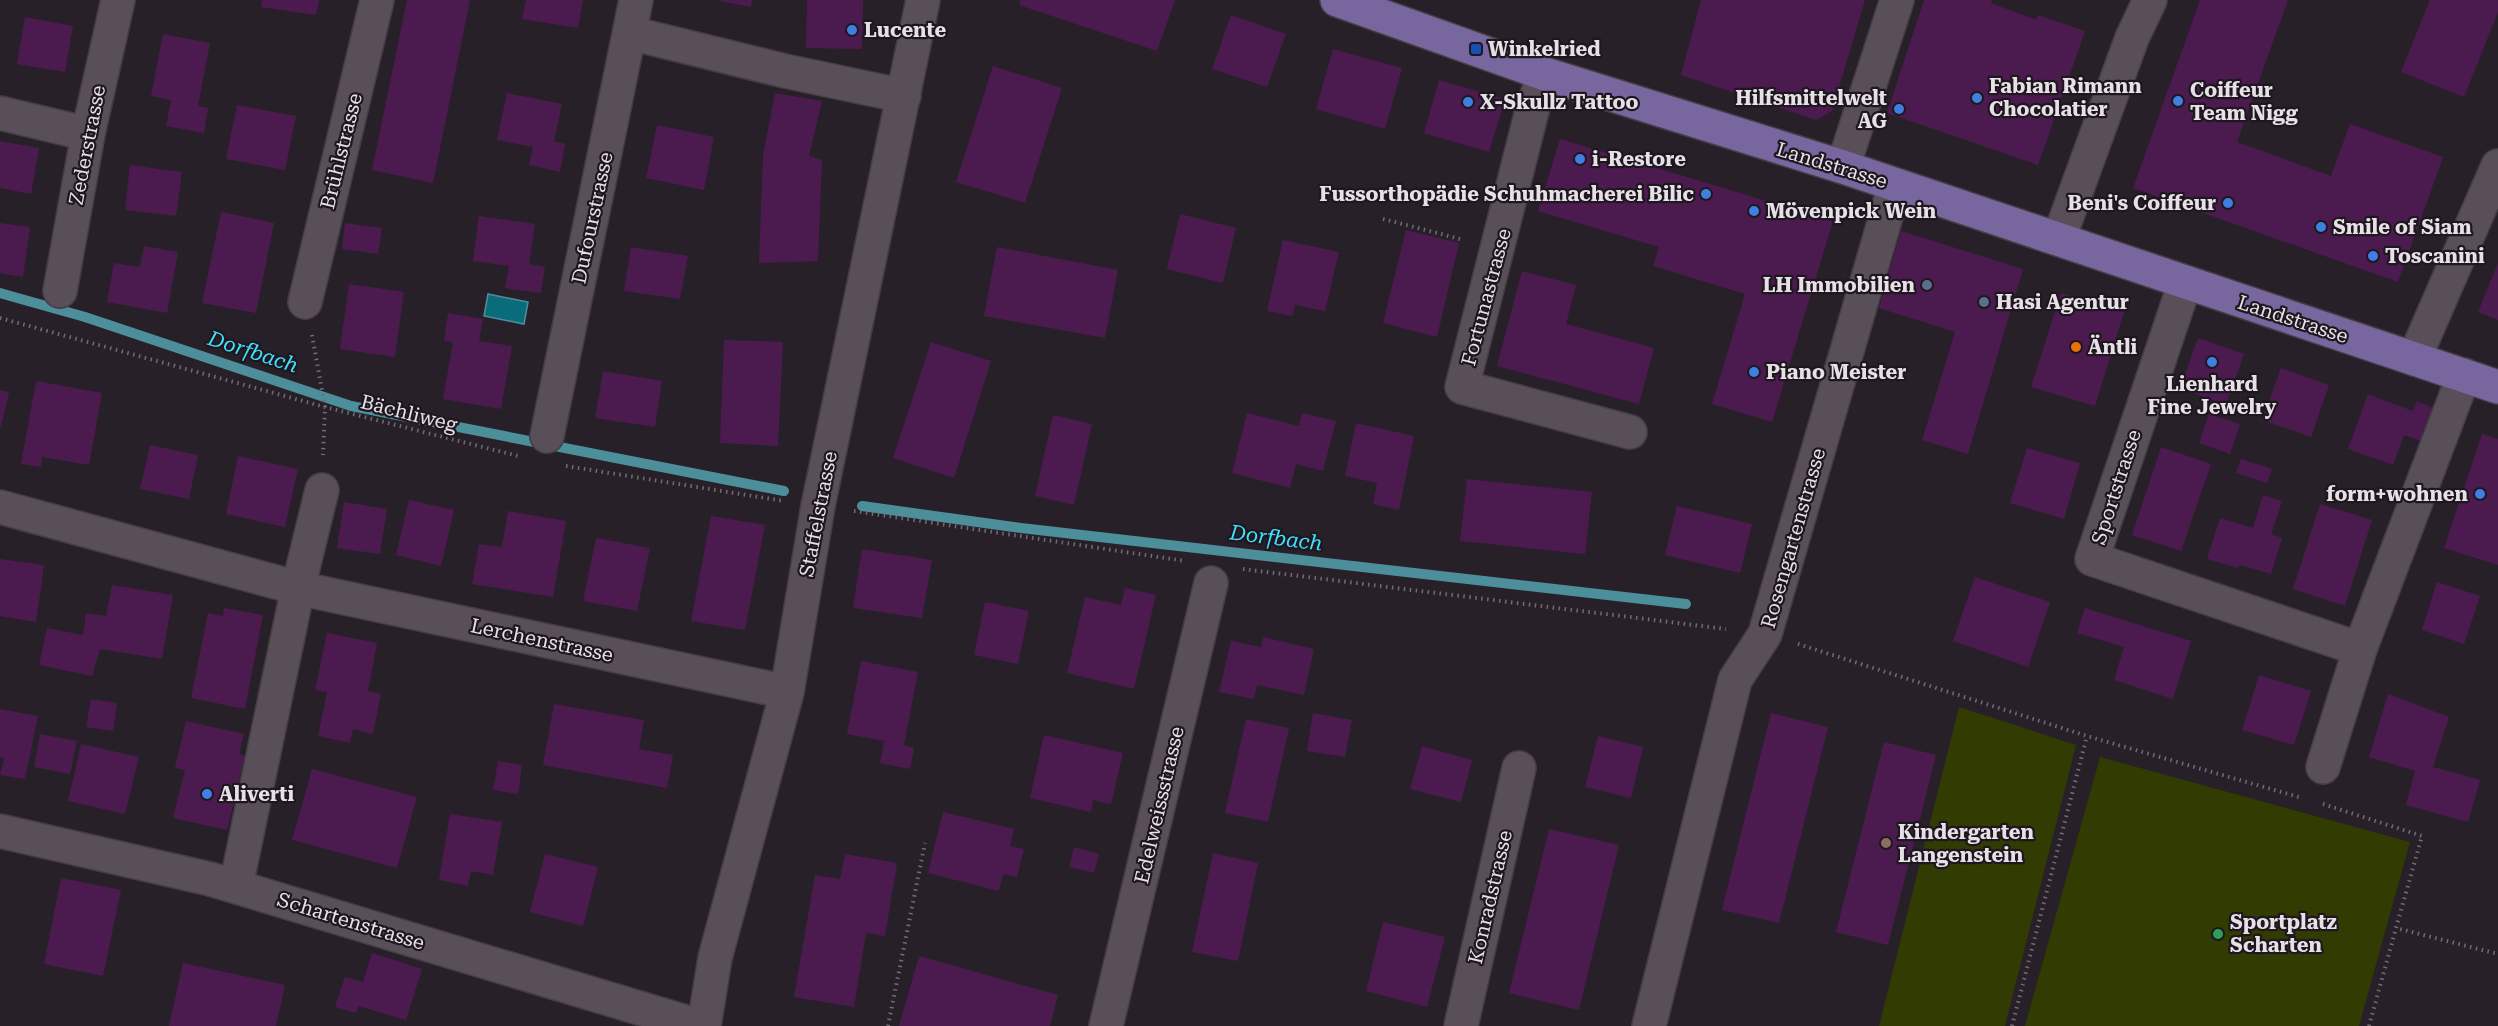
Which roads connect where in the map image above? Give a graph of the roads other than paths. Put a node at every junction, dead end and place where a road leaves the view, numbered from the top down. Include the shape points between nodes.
1 (118, 0) edge
2 (377, 0) edge
3 (636, 0) edge
4 (923, 0) edge
5 (1337, 0) edge
6 (1898, 0) edge
7 (2150, 0) edge
8 (630, 33) junction
9 (1545, 74) junction
10 (904, 96) junction
11 (0, 113) edge
12 (88, 135) junction
13 (2498, 166) edge
14 (1843, 167) junction
15 (1895, 185) junction
16 (2059, 238) junction
17 (2185, 283) junction
18 (60, 291) dead end
19 (305, 302) road end
20 (2414, 358) junction
21 (2464, 375) junction
22 (2498, 387) edge
23 (1630, 432) dead end
24 (551, 450) road end
25 (322, 490) road end
26 (0, 507) edge
27 (1211, 583) dead end
28 (298, 588) junction
29 (2360, 649) junction
30 (787, 692) junction
31 (2323, 767) dead end
32 (1518, 768) dead end
33 (0, 831) edge
34 (236, 886) junction
35 (699, 1026) edge
36 (704, 1026) edge
37 (1106, 1026) edge
38 (1461, 1026) edge
39 (1649, 1026) edge

1 - 12 street, Zederstrasse
2 - 19 street, Brühlstrasse
3 - 8 street, Dufourstrasse
4 - 10 street, Staffelstrasse
5 - 9 main road, Landstrasse
6 - 14 street
7 - 16 street via 2132,38
8 - 10 street
8 - 24 street, Dufourstrasse
9 - 14 main road, Landstrasse
9 - 23 street, Fortunastrasse via 1534,103 1462,387
10 - 30 street, Staffelstrasse via 818,506
11 - 12 street
12 - 18 street, Zederstrasse
13 - 20 street
14 - 15 main road, Landstrasse
15 - 16 main road, Landstrasse
15 - 39 street, Rosengartenstrasse via 1765,634 1735,680
16 - 17 main road, Landstrasse
17 - 20 main road, Landstrasse
17 - 29 street, Sportstrasse via 2092,559
20 - 21 main road, Landstrasse
21 - 22 main road, Landstrasse
21 - 29 street
25 - 28 street
26 - 28 street, Lerchenstrasse
27 - 37 street, Edelweissstrasse
28 - 30 street, Lerchenstrasse
28 - 34 street
29 - 31 street
30 - 36 street, Staffelstrasse via 715,958
32 - 38 street, Konradstrasse
33 - 34 street, Schartenstrasse
34 - 35 street, Schartenstrasse

